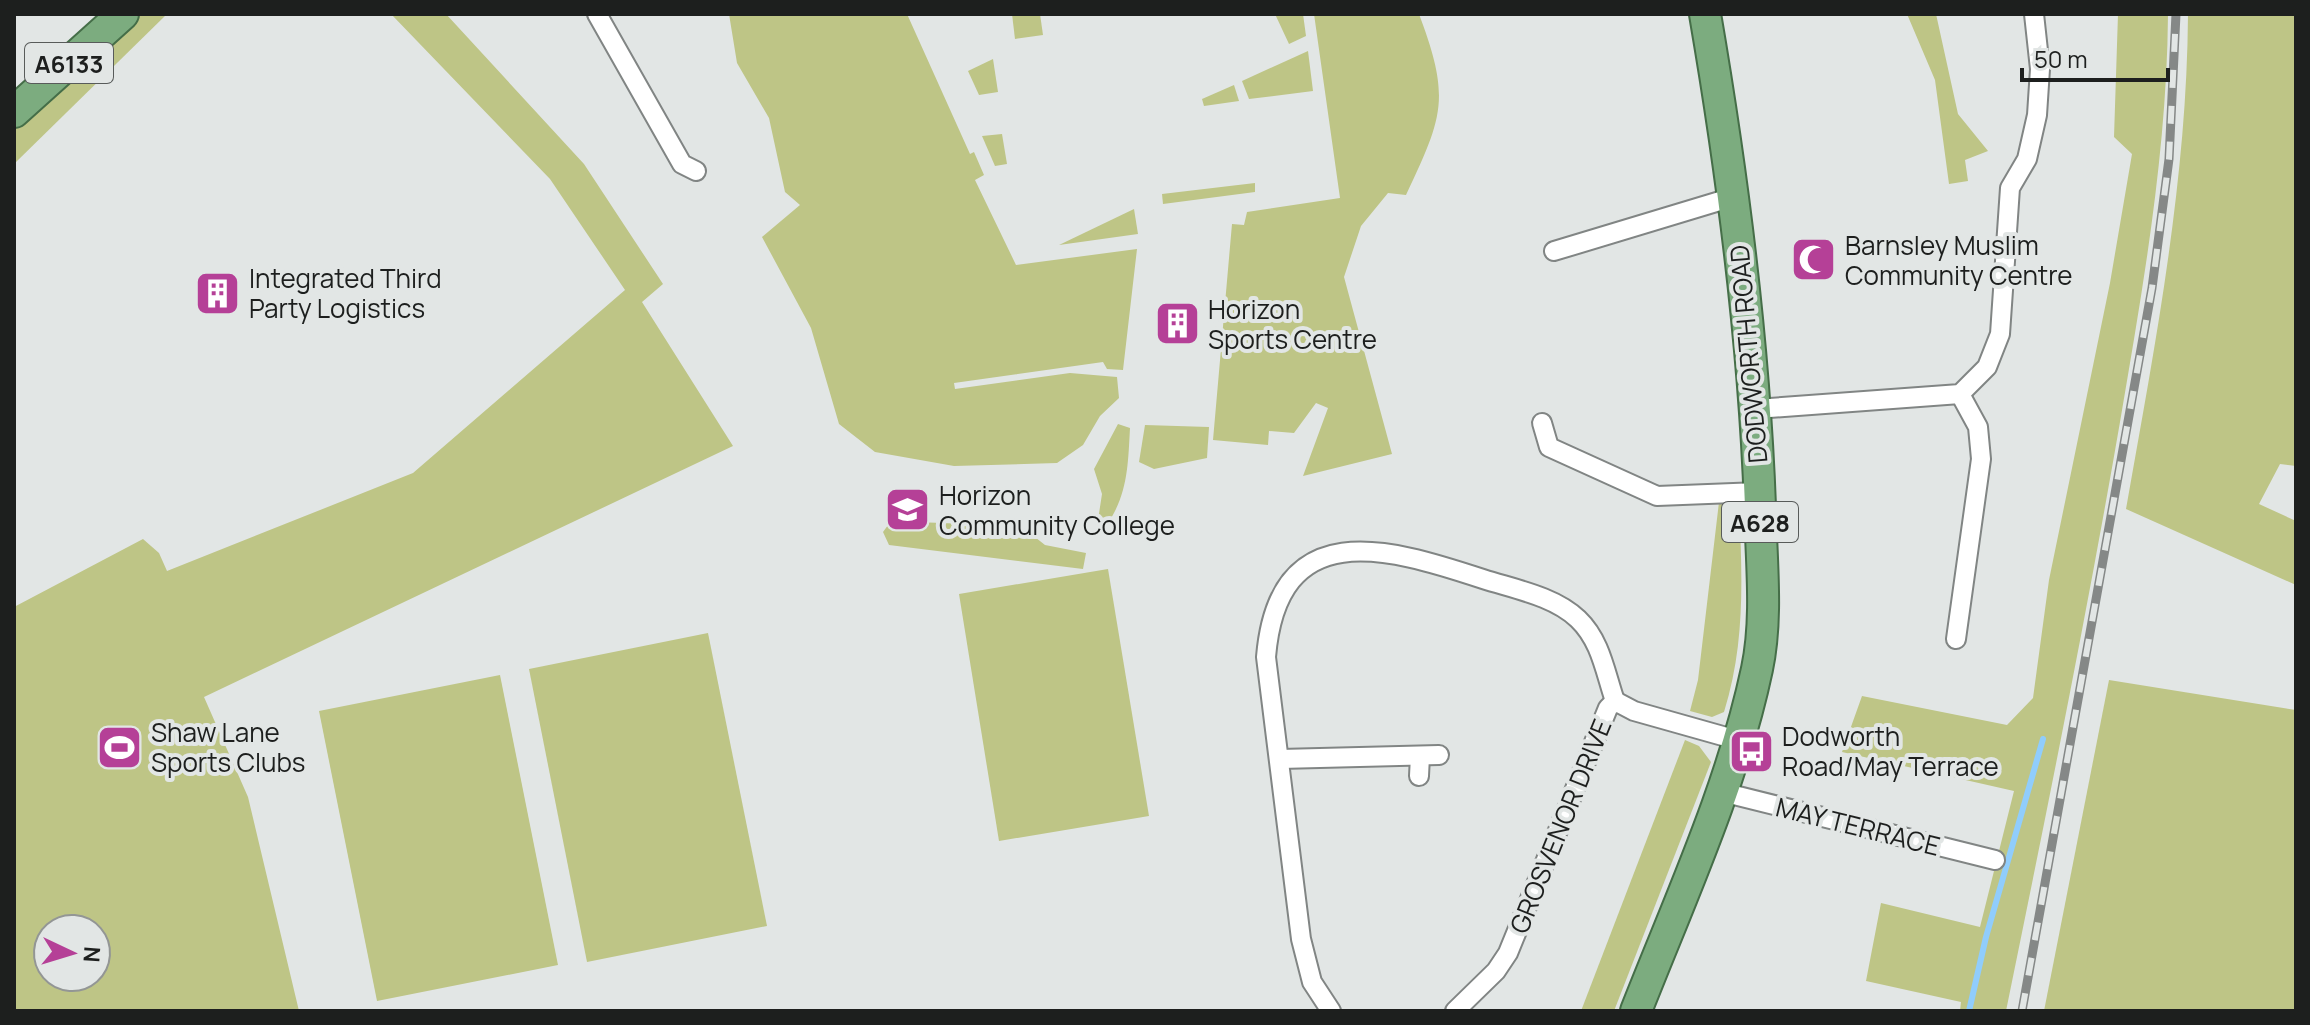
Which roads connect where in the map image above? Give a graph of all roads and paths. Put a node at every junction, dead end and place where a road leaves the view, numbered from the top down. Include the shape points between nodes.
1 (123, 14) edge
2 (597, 14) edge
3 (1705, 14) edge
4 (2034, 14) edge
5 (14, 112) edge
6 (696, 171) dead end
7 (1733, 197) junction
8 (1554, 251) dead end
9 (1960, 394) junction
10 (1756, 409) junction
11 (1542, 423) dead end
12 (1759, 492) junction
13 (1956, 639) dead end
14 (1615, 701) junction
15 (1737, 740) junction
16 (1439, 755) dead end
17 (1420, 756) junction
18 (1280, 759) junction
19 (1419, 776) dead end
20 (1722, 792) junction
21 (1995, 860) dead end
22 (1331, 1011) edge
23 (1455, 1011) edge
24 (1636, 1011) edge

1 - 5 highway, A6133
2 - 6 street via 682,164
3 - 7 highway, DODWORTH ROAD / A628
4 - 9 street via 2040,69 2037,115 2027,159 2010,188 2000,334 1987,367
7 - 8 street
7 - 10 highway, DODWORTH ROAD / A628
9 - 10 street
9 - 13 street via 1978,427 1981,459
10 - 12 highway, DODWORTH ROAD / A628
11 - 12 street via 1549,447 1657,496
12 - 15 highway, DODWORTH ROAD / A628 via 1763,605 1758,667
14 - 15 street, GROSVENOR DRIVE
14 - 18 street via 1596,643 1580,620 1560,606 1408,557 1336,554 1290,579 1276,599 1266,657
14 - 23 street, GROSVENOR DRIVE via 1508,953
15 - 20 highway, DODWORTH ROAD / A628
16 - 17 street
17 - 18 street
17 - 19 street
18 - 22 street via 1303,950 1312,982
20 - 21 street, MAY TERRACE
20 - 24 highway, DODWORTH ROAD / A628

